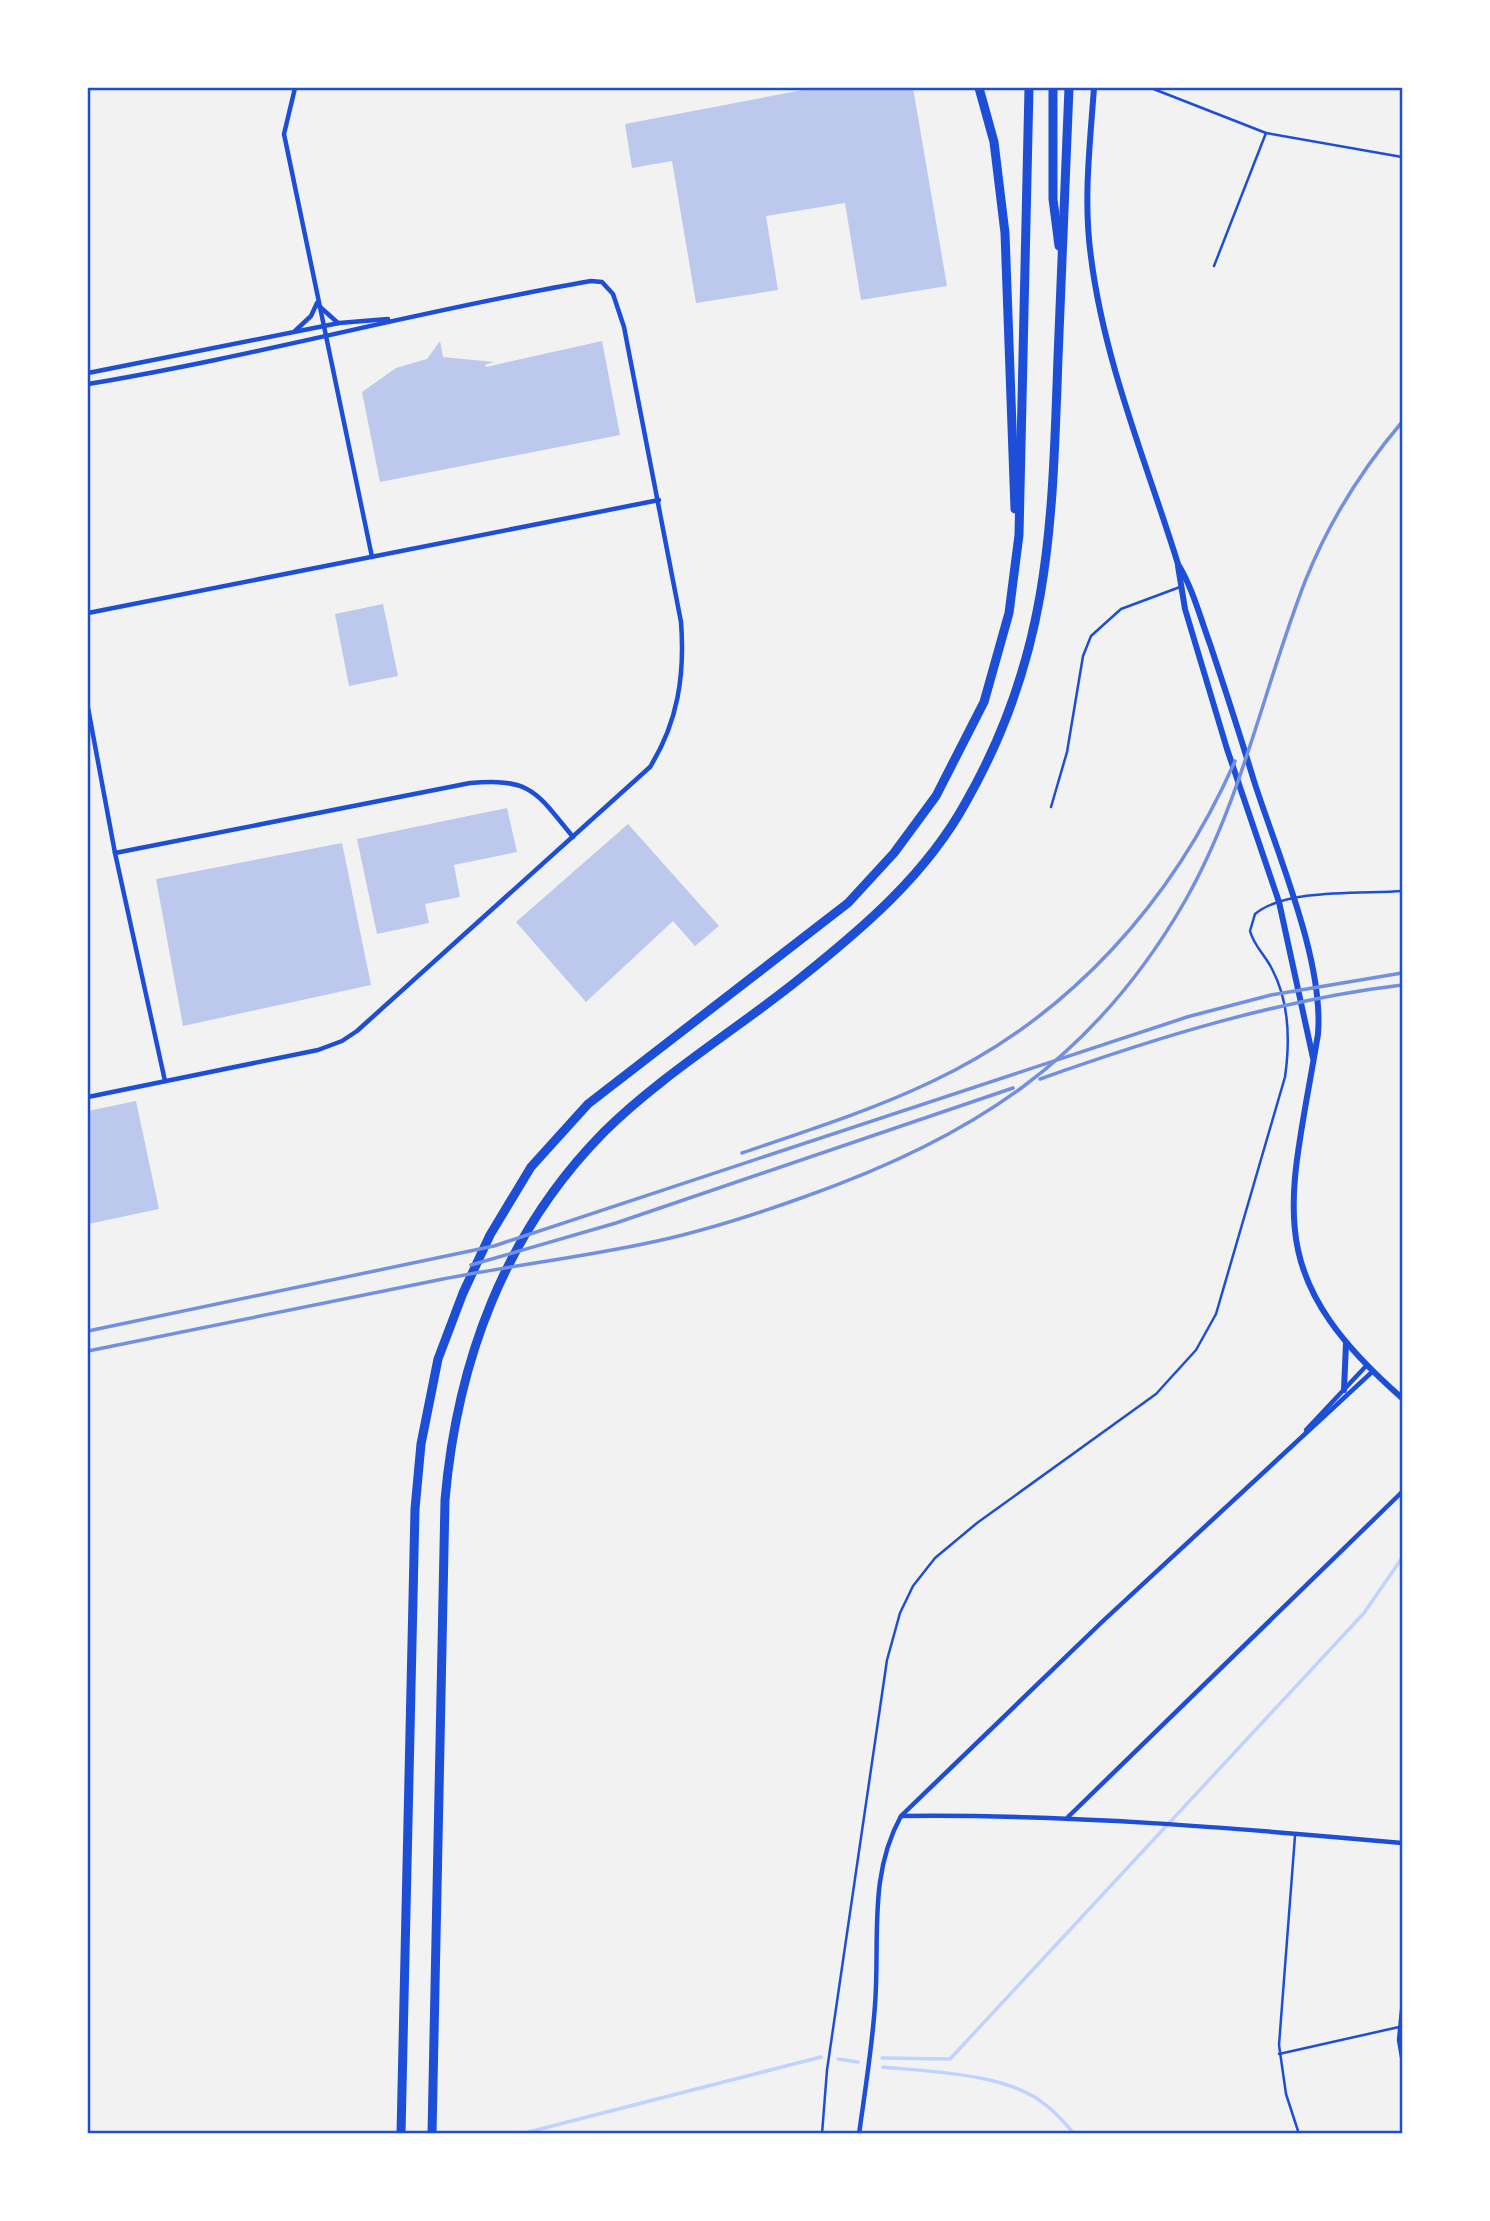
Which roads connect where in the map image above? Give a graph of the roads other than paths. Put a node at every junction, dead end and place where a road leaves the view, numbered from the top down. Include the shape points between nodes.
1 (295, 88) edge
2 (979, 88) edge
3 (1053, 88) edge
4 (1069, 88) edge
5 (1094, 88) edge
6 (1151, 88) edge
7 (1029, 89) edge
8 (1266, 132) junction
9 (1402, 157) edge
10 (1061, 257) junction
11 (1214, 265) dead end
12 (317, 302) junction
13 (392, 319) junction
14 (339, 323) junction
15 (324, 326) junction
16 (294, 332) junction
17 (326, 337) junction
18 (103, 370) junction
19 (88, 373) edge
20 (105, 381) junction
21 (88, 384) edge
22 (659, 500) junction
23 (1019, 535) junction
24 (372, 557) junction
25 (1178, 565) junction
26 (1180, 587) junction
27 (88, 613) edge
28 (88, 708) edge
29 (1051, 807) dead end
30 (573, 837) junction
31 (115, 853) junction
32 (1402, 891) edge
33 (1292, 899) junction
34 (1279, 902) junction
35 (1313, 1060) junction
36 (165, 1081) junction
37 (88, 1097) edge
38 (1346, 1342) junction
39 (1367, 1365) junction
40 (1372, 1372) junction
41 (1344, 1390) junction
42 (1402, 1398) edge
43 (1301, 1436) junction
44 (1402, 1492) edge
45 (901, 1816) junction
46 (1067, 1817) junction
47 (1295, 1834) junction
48 (1402, 1843) edge
49 (1402, 2010) edge
50 (1402, 2027) edge
51 (1279, 2054) junction
52 (1402, 2057) edge
53 (401, 2133) edge
54 (432, 2133) edge
55 (822, 2133) edge
56 (859, 2133) edge
57 (1299, 2133) edge

1 - 12 street via 284,134
2 - 23 highway via 994,142 1004,221
3 - 10 highway via 1053,199
4 - 10 highway
5 - 25 street via 1087,201 1095,282
6 - 8 lane
7 - 23 highway
8 - 9 lane
8 - 11 lane
10 - 54 highway via 1050,540 1021,682 996,748 964,807 917,873 861,929 606,1130 533,1221 502,1274 476,1337 460,1397 445,1500
12 - 14 street
12 - 15 street
12 - 16 street via 312,316
13 - 14 street
13 - 17 street
13 - 22 street via 602,282 610,288 624,327
14 - 15 street
15 - 16 street
15 - 17 street
16 - 18 street
17 - 20 street
17 - 24 street
18 - 19 street
18 - 20 street
20 - 21 street
22 - 24 street
22 - 30 street via 681,622 683,655 674,716 650,767
23 - 53 highway via 1009,612 984,702 936,796 894,853 848,903 588,1104 531,1167 490,1235 463,1293 438,1359 421,1444 415,1509
24 - 27 street
25 - 26 street
25 - 33 street via 1232,709
26 - 29 lane via 1121,609 1091,636
26 - 34 street via 1247,812
28 - 31 street
30 - 31 street via 538,794 499,780
30 - 36 street via 342,1041
31 - 36 street
32 - 33 lane
33 - 34 lane
33 - 35 street via 1319,1008
34 - 35 street
34 - 55 lane via 1255,914 1250,931 1281,993 1288,1041 1285,1077 1226,1286 1208,1331 1183,1367 1156,1394 952,1542 922,1574 900,1613 887,1660 827,2070
35 - 38 street via 1292,1202 1294,1241 1314,1297
36 - 37 street
38 - 39 street
38 - 41 street
39 - 40 street
39 - 41 street
40 - 42 street
40 - 43 street
41 - 43 street
43 - 45 street
44 - 46 street
45 - 46 street
45 - 56 street via 883,1857 878,1883 876,1987
46 - 47 street
47 - 48 street
47 - 51 lane
49 - 50 street
50 - 51 lane
50 - 52 street
51 - 57 lane

